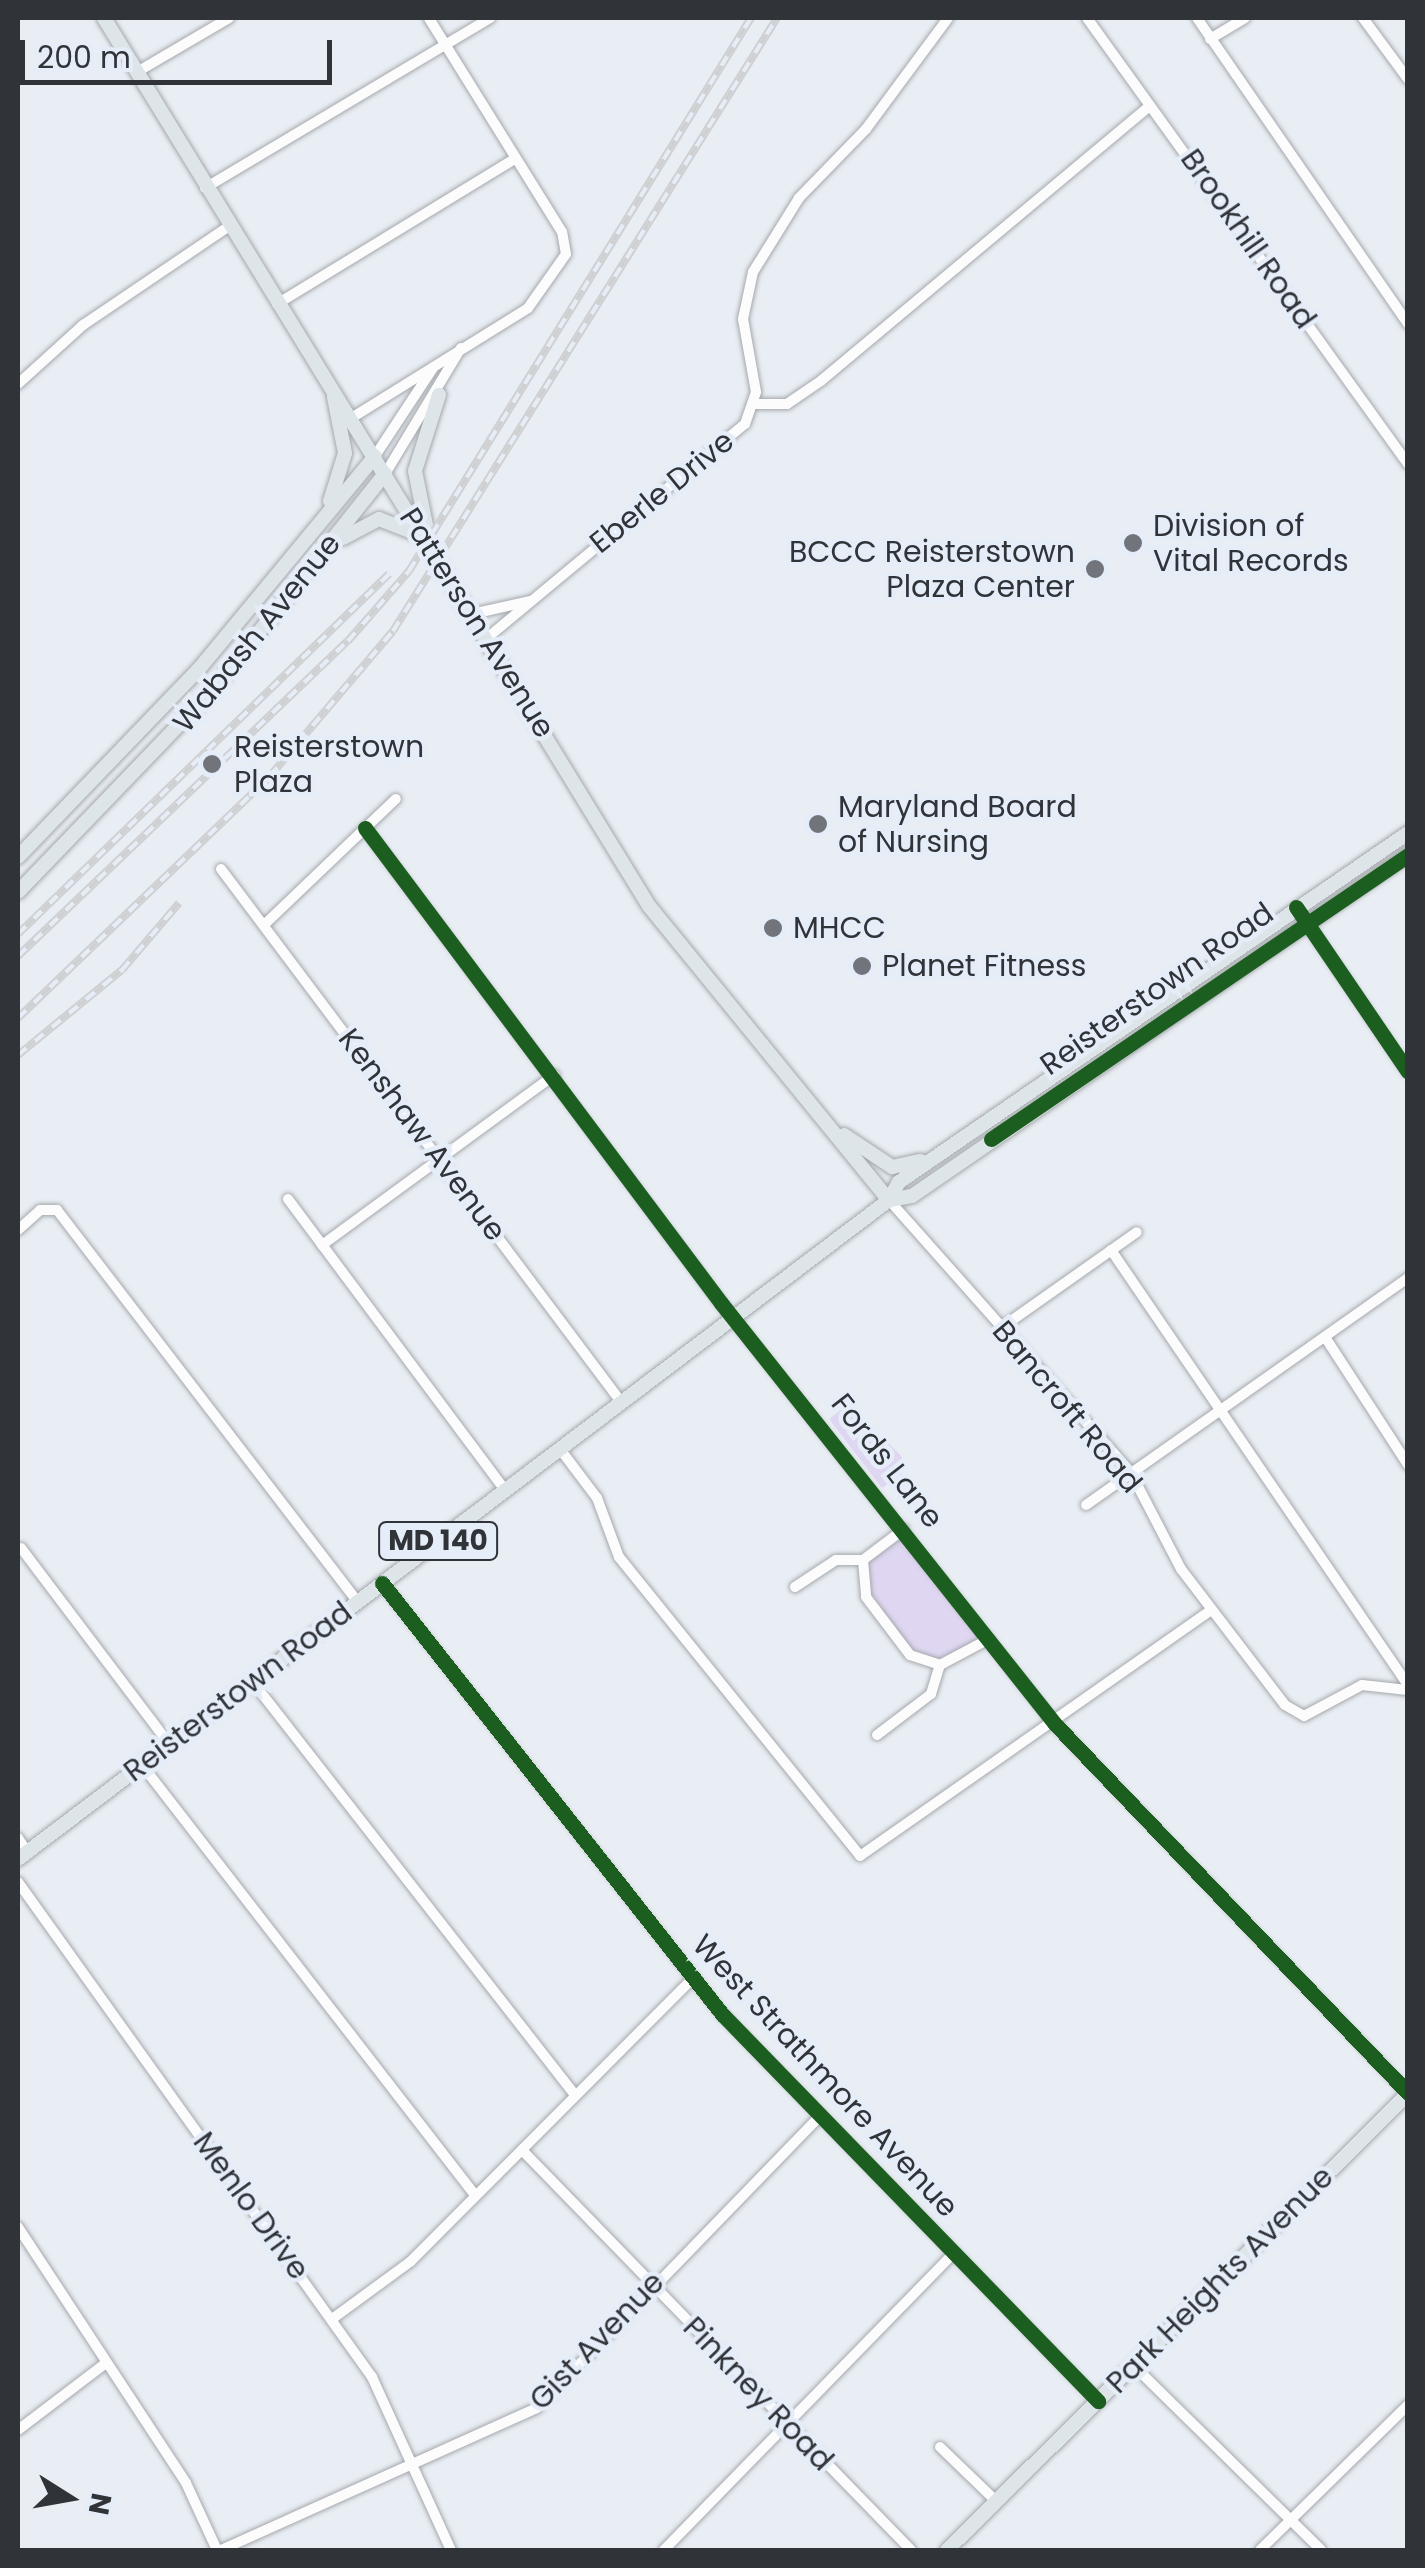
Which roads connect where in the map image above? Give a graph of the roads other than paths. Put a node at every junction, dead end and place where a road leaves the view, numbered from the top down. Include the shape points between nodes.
1 (104, 18) edge
2 (228, 18) edge
3 (429, 18) edge
4 (490, 18) edge
5 (948, 18) edge
6 (1085, 18) edge
7 (1197, 18) edge
8 (1245, 18) edge
9 (1364, 18) edge
10 (1210, 39) junction
11 (445, 46) junction
12 (137, 72) junction
13 (1408, 80) edge
14 (1148, 108) junction
15 (515, 159) junction
16 (204, 188) junction
17 (228, 228) junction
18 (276, 305) junction
19 (1408, 324) edge
20 (461, 347) junction
21 (437, 362) junction
22 (325, 373) junction
23 (18, 384) edge
24 (438, 395) junction
25 (755, 404) junction
26 (352, 417) junction
27 (374, 456) junction
28 (1408, 464) edge
29 (386, 474) junction
30 (435, 554) junction
31 (296, 555) junction
32 (314, 566) junction
33 (536, 600) junction
34 (472, 614) junction
35 (488, 638) junction
36 (396, 799) dead end
37 (365, 828) junction
38 (1408, 833) edge
39 (1408, 855) edge
40 (18, 858) edge
41 (221, 868) dead end
42 (18, 892) edge
43 (1300, 914) junction
44 (266, 924) junction
45 (1161, 1000) junction
46 (1122, 1048) junction
47 (1408, 1072) edge
48 (554, 1075) junction
49 (995, 1117) junction
50 (831, 1126) junction
51 (440, 1158) junction
52 (288, 1199) dead end
53 (890, 1200) junction
54 (18, 1230) edge
55 (1138, 1232) dead end
56 (322, 1246) junction
57 (1111, 1250) junction
58 (1408, 1278) edge
59 (736, 1316) junction
60 (1001, 1328) junction
61 (1325, 1338) junction
62 (622, 1403) junction
63 (1224, 1407) junction
64 (560, 1449) junction
65 (1408, 1465) edge
66 (1131, 1473) junction
67 (505, 1490) junction
68 (1086, 1505) dead end
69 (904, 1529) junction
70 (21, 1548) dead end
71 (863, 1560) junction
72 (382, 1584) junction
73 (795, 1586) dead end
74 (358, 1602) junction
75 (1212, 1610) junction
76 (989, 1639) junction
77 (940, 1666) junction
78 (252, 1682) junction
79 (1408, 1688) edge
80 (1055, 1724) junction
81 (877, 1735) dead end
82 (169, 1744) junction
83 (142, 1764) junction
84 (18, 1838) edge
85 (22, 1855) edge
86 (18, 1882) edge
87 (692, 1978) junction
88 (1408, 2093) edge
89 (574, 2095) junction
90 (820, 2116) junction
91 (522, 2150) junction
92 (475, 2195) junction
93 (18, 2227) edge
94 (953, 2254) junction
95 (652, 2285) junction
96 (332, 2318) junction
97 (106, 2363) junction
98 (1134, 2366) junction
99 (1098, 2400) junction
100 (1408, 2405) edge
101 (784, 2421) junction
102 (18, 2430) edge
103 (940, 2447) dead end
104 (412, 2464) junction
105 (996, 2501) junction
106 (1290, 2520) junction
107 (956, 2548) edge
108 (219, 2550) edge
109 (450, 2550) edge
110 (664, 2550) edge
111 (911, 2550) edge
112 (1260, 2550) edge
113 (1321, 2550) edge

1 - 12 main road, Patterson Avenue
2 - 12 street
3 - 11 street
4 - 11 street
5 - 25 street, Eberle Drive via 866,129 799,198 753,272 742,319
6 - 14 street, Brookhill Road
7 - 10 street
8 - 10 street
9 - 13 street
10 - 19 street
11 - 15 street
11 - 16 street
12 - 16 main road, Patterson Avenue
14 - 25 street via 822,380 787,404
14 - 28 street, Brookhill Road
15 - 18 street
15 - 20 street via 566,248 535,302
16 - 17 main road, Patterson Avenue
17 - 18 main road, Patterson Avenue
17 - 23 street via 82,326
18 - 22 main road, Patterson Avenue
20 - 21 street
20 - 24 street, Wabash Avenue
21 - 26 street
21 - 27 street, Wabash Avenue
22 - 26 main road, Patterson Avenue
22 - 31 main road via 343,425 342,478
24 - 29 street, Wabash Avenue
24 - 30 main road via 415,471
25 - 33 street, Eberle Drive via 738,432
26 - 27 main road, Patterson Avenue
27 - 29 main road, Patterson Avenue
27 - 31 main road, Wabash Avenue
29 - 30 main road, Patterson Avenue
29 - 32 main road, Wabash Avenue
30 - 32 main road via 406,525 379,519
30 - 34 main road, Patterson Avenue
31 - 40 main road, Wabash Avenue via 132,744
32 - 42 main road, Wabash Avenue via 152,759
33 - 34 street, Eberle Drive
33 - 35 street, Eberle Drive
34 - 35 main road, Patterson Avenue
35 - 50 main road, Patterson Avenue via 660,922
36 - 37 street
37 - 44 street
37 - 48 street, Fords Lane
38 - 43 main road, Reisterstown Road / MD 140
39 - 43 main road, Reisterstown Road / MD 140
41 - 44 street, Kenshaw Avenue
43 - 45 main road, Reisterstown Road / MD 140
43 - 46 main road, Reisterstown Road / MD 140
43 - 47 street
44 - 51 street, Kenshaw Avenue
45 - 46 main road
45 - 49 main road, Reisterstown Road / MD 140
46 - 53 main road, Reisterstown Road / MD 140 via 912,1196
48 - 51 street
48 - 59 street, Fords Lane
49 - 50 main road via 897,1168
49 - 53 main road, Reisterstown Road / MD 140 via 899,1182
50 - 53 main road, Patterson Avenue
51 - 56 street
51 - 62 street, Kenshaw Avenue
52 - 56 street
53 - 59 main road, Reisterstown Road / MD 140
53 - 60 street, Bancroft Road
54 - 74 street via 52,1207
55 - 57 street
56 - 67 street
57 - 60 street
57 - 63 street
58 - 61 street
59 - 62 main road, Reisterstown Road / MD 140
59 - 69 street, Fords Lane
60 - 66 street, Bancroft Road
61 - 63 street
61 - 65 street
62 - 64 main road, Reisterstown Road / MD 140
63 - 66 street
63 - 79 street
64 - 67 main road, Reisterstown Road / MD 140
64 - 80 street via 600,1504 619,1558 860,1856
66 - 68 street
66 - 75 street, Bancroft Road
67 - 72 main road, Reisterstown Road / MD 140
69 - 71 street
69 - 76 street, Fords Lane
70 - 82 street
71 - 73 street via 836,1560
71 - 77 street via 866,1596 910,1656
72 - 74 main road, Reisterstown Road / MD 140
72 - 87 street, West Strathmore Avenue
74 - 78 main road, Reisterstown Road / MD 140
75 - 79 street, Bancroft Road via 1285,1705 1304,1716 1362,1685
75 - 80 street
76 - 77 street
76 - 80 street, Fords Lane
77 - 81 street via 931,1694
78 - 82 main road, Reisterstown Road / MD 140
78 - 89 street
80 - 88 street, Fords Lane
82 - 83 main road, Reisterstown Road / MD 140
83 - 85 main road, Reisterstown Road / MD 140
83 - 92 street
84 - 85 street
86 - 96 street, Menlo Drive
87 - 89 street
87 - 90 street, West Strathmore Avenue
88 - 98 main road, Park Heights Avenue
89 - 91 street
90 - 94 street, West Strathmore Avenue
90 - 95 street, Gist Avenue
91 - 92 street
91 - 95 street, Pinkney Road
92 - 96 street via 410,2262
93 - 97 street
94 - 99 street, West Strathmore Avenue
94 - 101 street
95 - 101 street, Pinkney Road
95 - 104 street, Gist Avenue via 537,2408
96 - 104 street, Menlo Drive via 381,2392
97 - 102 street
97 - 108 street via 186,2483
98 - 99 main road, Park Heights Avenue
98 - 106 street
99 - 105 main road, Park Heights Avenue
100 - 106 street
101 - 110 street
101 - 111 street, Pinkney Road
103 - 105 street
104 - 108 street, Gist Avenue
104 - 109 street, Menlo Drive
105 - 107 main road, Park Heights Avenue
106 - 112 street
106 - 113 street

